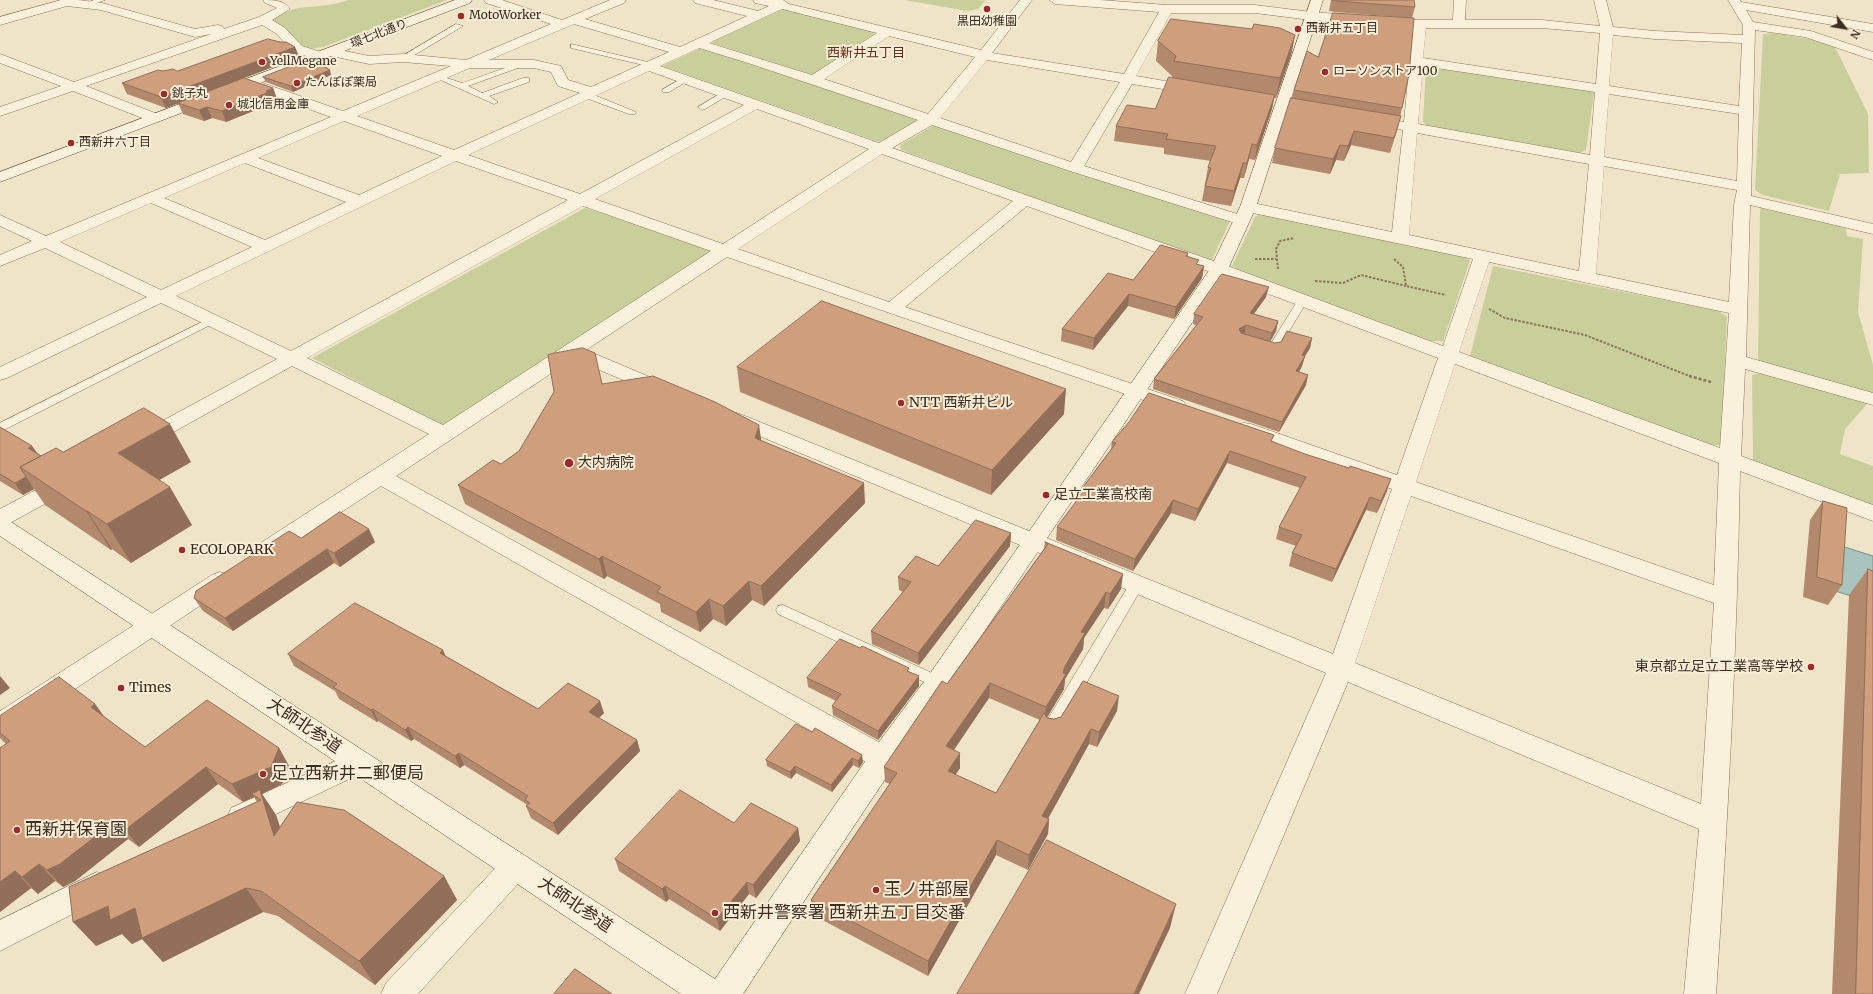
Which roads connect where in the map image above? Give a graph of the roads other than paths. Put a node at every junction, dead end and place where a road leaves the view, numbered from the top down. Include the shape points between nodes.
1 (101, 0) edge
2 (269, 0) edge
3 (466, 0) edge
4 (490, 0) edge
5 (620, 0) edge
6 (699, 0) edge
7 (1026, 0) edge
8 (1055, 0) edge
9 (1460, 0) edge
10 (1600, 0) edge
11 (66, 1) edge
12 (1736, 2) edge
13 (786, 3) edge
14 (88, 4) junction
15 (1192, 4) edge
16 (758, 7) edge
17 (1314, 8) edge
18 (1167, 9) junction
19 (0, 21) edge
20 (257, 22) junction
21 (568, 22) junction
22 (1420, 24) junction
23 (1461, 24) junction
24 (460, 26) dead end
25 (1873, 28) edge
26 (1607, 30) junction
27 (886, 32) junction
28 (1749, 32) junction
29 (696, 43) junction
30 (574, 46) dead end
31 (680, 51) junction
32 (325, 54) junction
33 (983, 55) junction
34 (1873, 56) edge
35 (0, 58) edge
36 (403, 58) junction
37 (1417, 61) junction
38 (468, 64) junction
39 (525, 64) junction
40 (650, 66) junction
41 (438, 77) junction
42 (687, 79) junction
43 (1129, 79) junction
44 (526, 80) dead end
45 (814, 80) junction
46 (249, 83) junction
47 (461, 86) junction
48 (74, 87) junction
49 (1602, 89) junction
50 (666, 90) dead end
51 (1206, 92) edge
52 (589, 94) junction
53 (726, 94) junction
54 (482, 96) junction
55 (494, 102) dead end
56 (756, 104) junction
57 (702, 107) dead end
58 (1746, 111) junction
59 (0, 112) edge
60 (632, 112) dead end
61 (343, 117) junction
62 (155, 118) junction
63 (1355, 118) edge
64 (931, 119) junction
65 (1412, 127) junction
66 (881, 148) junction
67 (456, 155) junction
68 (244, 158) junction
69 (1597, 160) junction
70 (1075, 168) junction
71 (0, 177) edge
72 (1744, 193) junction
73 (149, 197) junction
74 (584, 200) junction
75 (1024, 200) junction
76 (358, 201) junction
77 (1244, 214) junction
78 (0, 220) edge
79 (1873, 229) edge
80 (1400, 238) junction
81 (45, 242) junction
82 (265, 246) junction
83 (726, 250) junction
84 (1483, 256) junction
85 (0, 261) edge
86 (1219, 269) junction
87 (1587, 278) junction
88 (162, 297) junction
89 (1303, 300) junction
90 (892, 308) junction
91 (1738, 309) junction
92 (212, 320) junction
93 (1251, 342) edge
94 (571, 351) junction
95 (1448, 355) junction
96 (291, 358) junction
97 (1736, 360) junction
98 (0, 374) edge
99 (1135, 391) junction
100 (682, 397) edge
101 (1873, 399) edge
102 (711, 409) edge
103 (1195, 412) edge
104 (1225, 422) edge
105 (0, 428) edge
106 (444, 434) junction
107 (132, 446) edge
108 (1730, 460) junction
109 (77, 476) edge
110 (380, 476) junction
111 (1404, 484) junction
112 (1873, 513) edge
113 (0, 524) edge
114 (1034, 542) junction
115 (254, 559) edge
116 (234, 572) edge
117 (1137, 584) junction
118 (1726, 598) junction
119 (783, 610) dead end
120 (152, 626) junction
121 (1340, 668) junction
122 (938, 682) junction
123 (0, 724) edge
124 (1052, 727) edge
125 (883, 758) junction
126 (358, 762) junction
127 (1714, 822) junction
128 (216, 829) edge
129 (516, 866) junction
130 (116, 876) edge
131 (0, 936) edge
132 (397, 994) edge
133 (709, 994) edge
134 (724, 994) edge
135 (1201, 994) edge
136 (1700, 994) edge

1 - 14 lane
2 - 20 street via 282,5 284,9
3 - 32 street, 環七北通り
4 - 21 street
5 - 21 street
6 - 16 street
7 - 33 street
8 - 18 street
9 - 23 street
10 - 26 street
11 - 14 street
11 - 19 street via 33,6
12 - 25 street
12 - 28 street
13 - 16 street
13 - 27 street
14 - 20 street via 195,33
15 - 17 street via 1255,9
15 - 18 street
16 - 29 street
17 - 22 street
17 - 77 street
18 - 43 street
20 - 32 street via 281,31 297,49
20 - 48 street
21 - 31 street
21 - 38 street
22 - 23 street
22 - 37 street
23 - 26 street via 1542,24
24 - 36 lane
26 - 28 street via 1655,35
26 - 49 street
27 - 33 street
27 - 45 street
28 - 34 street via 1807,34
28 - 58 street
29 - 31 street
29 - 45 street
30 - 40 lane
31 - 40 street
32 - 36 street via 369,60
32 - 46 street, 環七北通り
33 - 43 street
33 - 64 street
35 - 48 street
36 - 38 street
37 - 49 street
37 - 65 street
38 - 39 street
38 - 41 street
39 - 47 lane
39 - 52 street via 556,69 563,83
40 - 42 street
40 - 52 street
41 - 47 lane
41 - 61 street
42 - 50 lane
42 - 53 street
43 - 51 street
43 - 70 street
44 - 54 lane
45 - 64 street
46 - 61 street
46 - 62 street, 環七北通り
47 - 54 lane
48 - 59 street
48 - 62 street
49 - 58 street
49 - 69 street
52 - 60 lane
52 - 67 street
53 - 56 street
53 - 57 lane
54 - 55 lane
56 - 66 street
56 - 74 street
58 - 72 street
61 - 67 street
61 - 68 street
62 - 71 street, 環七北通り
63 - 65 street
64 - 66 street
64 - 70 street
65 - 69 street
65 - 80 street
66 - 75 street
66 - 83 street
67 - 74 street
67 - 76 street
68 - 73 street
68 - 76 street
69 - 72 street
69 - 87 street
70 - 77 street
72 - 79 street
72 - 91 street
73 - 81 street
73 - 82 street
74 - 83 street
74 - 96 street
75 - 86 street
75 - 90 street
76 - 82 street
77 - 80 street
77 - 86 street
78 - 81 street
80 - 84 street
81 - 85 street
81 - 88 street
82 - 88 street
83 - 90 street
83 - 94 street
84 - 87 street
84 - 95 street
86 - 89 street
86 - 99 street
87 - 91 street
88 - 92 street
88 - 98 street
89 - 93 lane via 1273,349
89 - 95 street
90 - 99 street
91 - 97 street
92 - 96 street
92 - 105 lane
94 - 100 street
94 - 106 street
95 - 108 street
95 - 111 street
96 - 106 street
96 - 107 street
97 - 101 street
97 - 108 street
99 - 103 street
99 - 114 street
102 - 114 street
104 - 111 street
106 - 110 street
108 - 112 street
108 - 118 street
109 - 113 street
110 - 115 street
110 - 125 street
111 - 118 street
111 - 121 street
113 - 120 street, 大師北参道
114 - 117 street
114 - 122 street
116 - 120 street
117 - 121 street
117 - 124 lane
118 - 127 street
119 - 122 lane
120 - 123 street
120 - 126 street, 大師北参道
121 - 127 street
121 - 135 street via 1260,861
122 - 125 street
125 - 134 street
126 - 128 street
126 - 129 street, 大師北参道
127 - 136 street
129 - 132 street
129 - 133 street, 大師北参道
130 - 131 street

